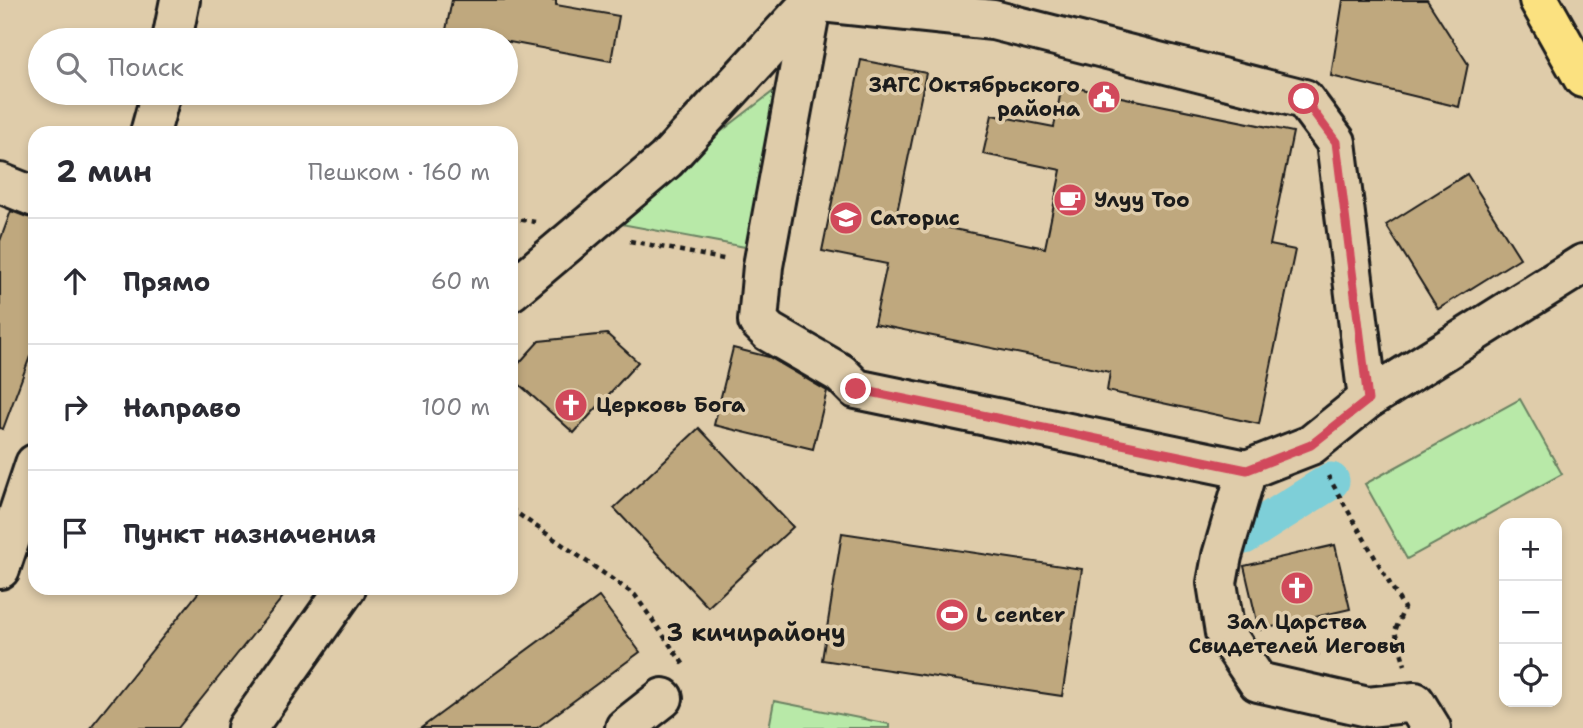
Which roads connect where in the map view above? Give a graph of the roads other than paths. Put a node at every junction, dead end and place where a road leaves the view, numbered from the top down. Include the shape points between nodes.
1 (180, 0) edge
2 (1539, 0) edge
3 (812, 1) edge
4 (1009, 10) edge
5 (174, 28) edge
6 (1583, 78) edge
7 (158, 105) edge
8 (152, 126) edge
9 (0, 183) edge
10 (28, 194) edge
11 (1583, 264) edge
12 (518, 285) edge
13 (1368, 400) junction
14 (1247, 470) junction
15 (28, 485) edge
16 (0, 569) edge
17 (340, 595) edge
18 (663, 698) road end
19 (1423, 715) edge
20 (1370, 718) edge
21 (247, 728) edge
22 (625, 728) edge

1 - 5 lane
2 - 6 main road
3 - 4 lane
3 - 12 lane via 666,160
3 - 14 lane via 763,266 758,321 856,389
4 - 13 lane via 1304,99 1336,142
7 - 8 lane
9 - 10 lane
11 - 13 lane
13 - 14 lane via 1311,445
14 - 20 lane via 1217,583 1225,633 1258,682
15 - 16 lane
17 - 21 lane
18 - 22 lane
19 - 20 lane

